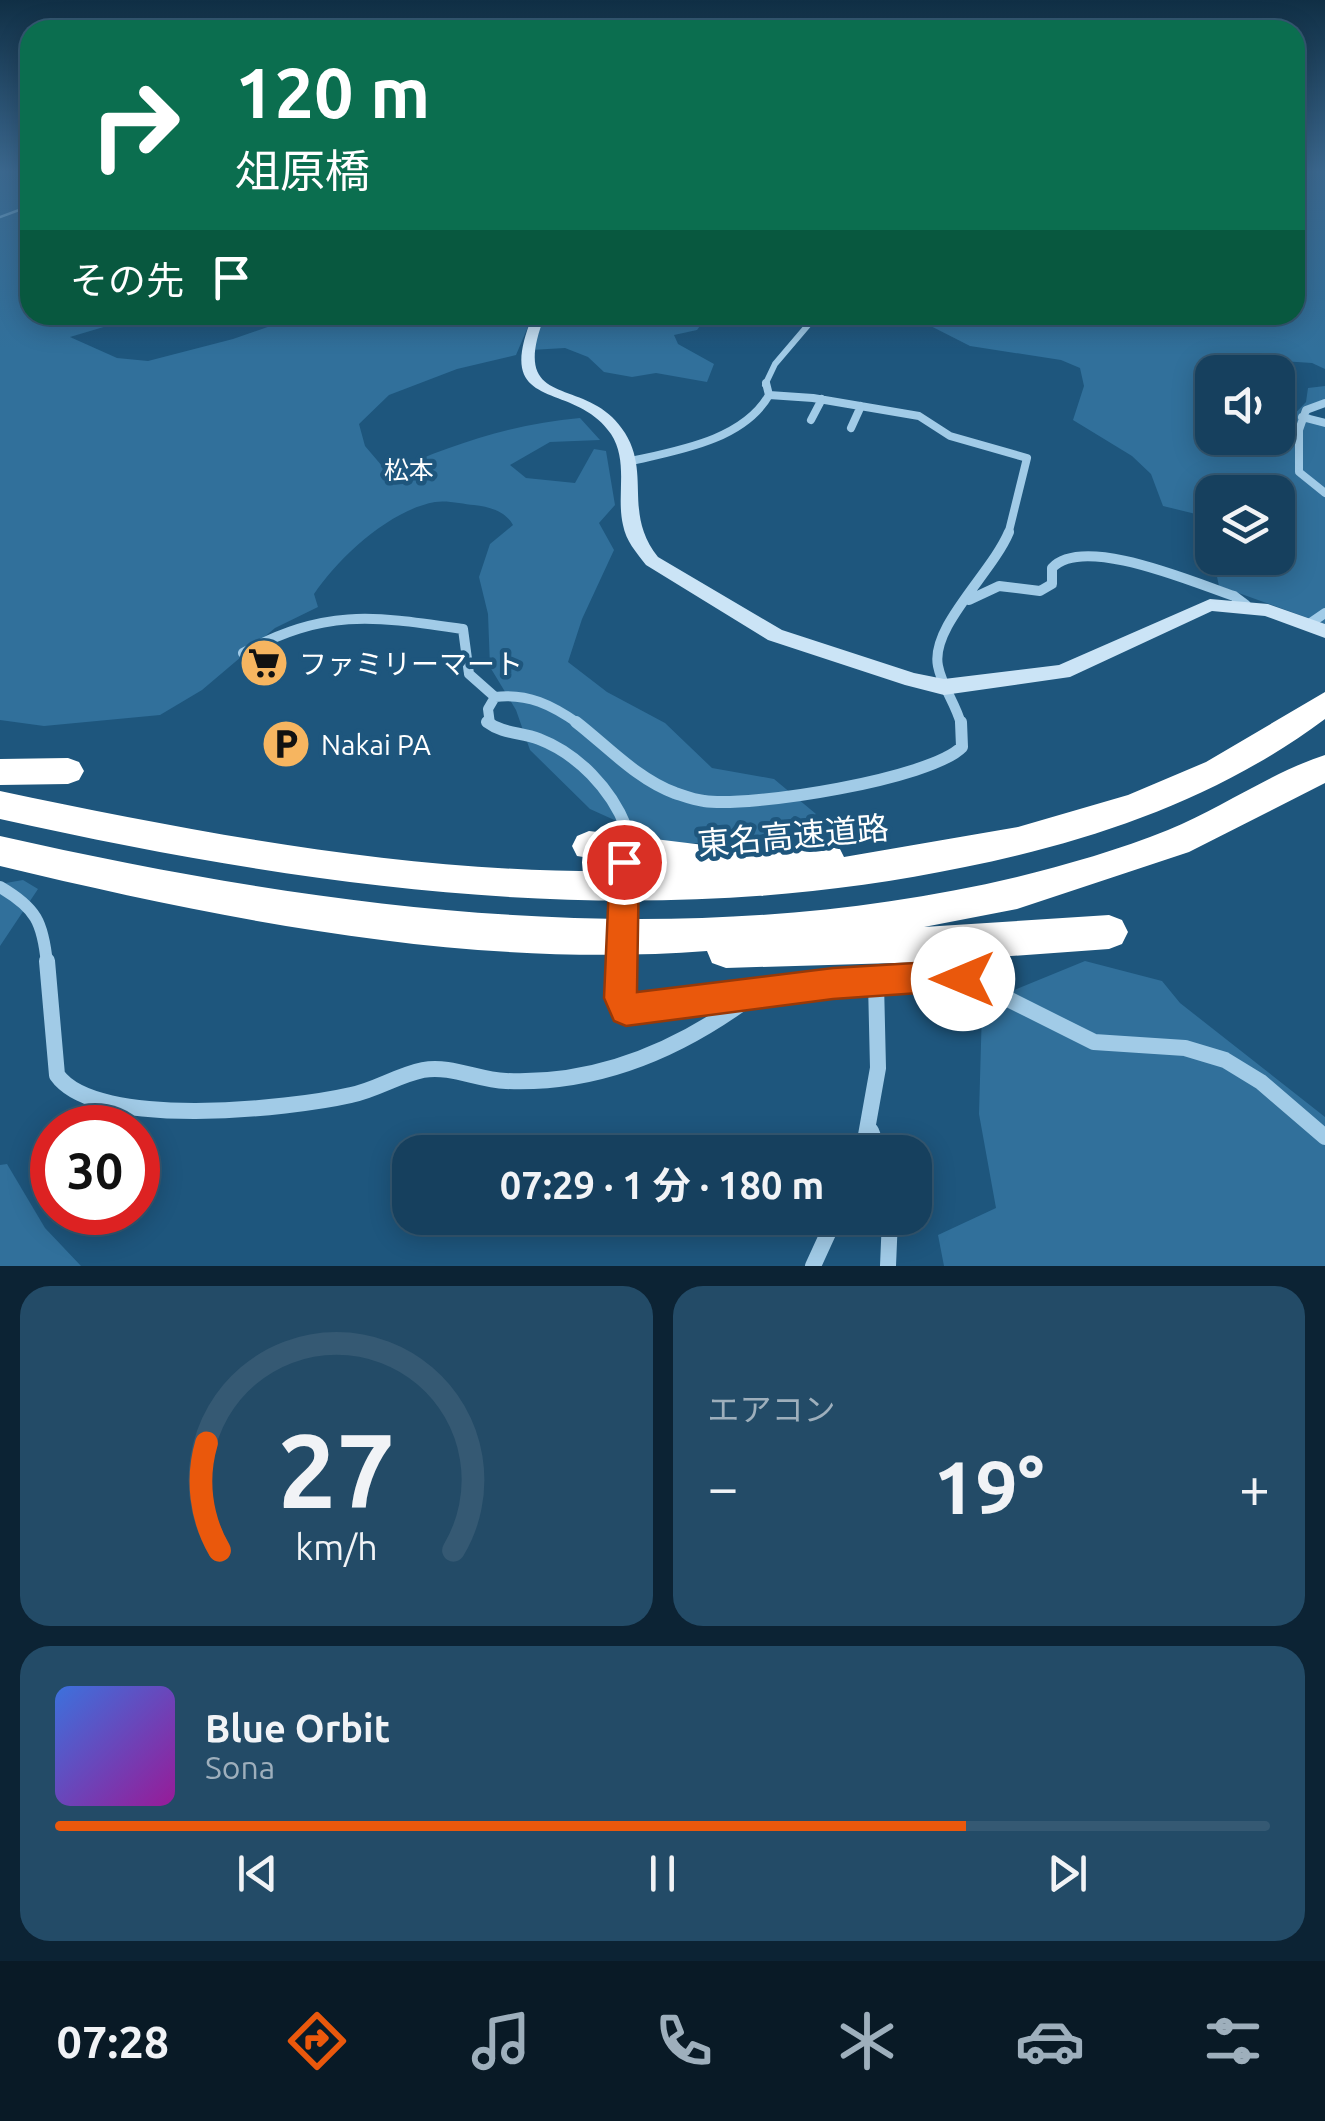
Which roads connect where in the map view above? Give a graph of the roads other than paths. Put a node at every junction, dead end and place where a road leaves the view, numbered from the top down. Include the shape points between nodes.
1 (535, 325) edge
2 (807, 325) edge
3 (769, 395) junction
4 (822, 399) junction
5 (1325, 403) edge
6 (861, 406) junction
7 (1302, 417) junction
8 (810, 420) dead end
9 (1325, 423) edge
10 (851, 428) dead end
11 (627, 462) junction
12 (1325, 493) edge
13 (968, 600) junction
14 (1246, 605) junction
15 (1320, 623) edge
16 (243, 654) dead end
17 (944, 686) junction
18 (494, 697) junction
19 (1325, 702) edge
20 (1275, 738) junction
21 (1325, 768) edge
22 (68, 771) dead end
23 (0, 772) edge
24 (0, 805) edge
25 (589, 846) dead end
26 (0, 851) edge
27 (0, 887) edge
28 (254, 904) junction
29 (1110, 932) dead end
30 (876, 983) junction
31 (753, 995) junction
32 (870, 1130) junction
33 (868, 1135) edge
34 (872, 1135) edge
35 (1325, 1137) edge
36 (827, 1235) edge
37 (889, 1235) edge
38 (813, 1266) edge
39 (888, 1266) edge

1 - 11 street via 524,348 533,381 584,404 617,432
2 - 3 street via 775,364 766,384
3 - 4 street
3 - 11 street via 762,408 701,445
4 - 6 street
4 - 8 street
5 - 7 street
6 - 10 street
6 - 13 street via 919,416 950,436 1027,458 1012,533
7 - 9 street
7 - 12 street via 1299,472
11 - 17 street via 627,522 636,546 652,562 775,635
13 - 14 street via 999,586 1040,591 1052,584 1052,568 1064,557 1083,556 1129,562
13 - 17 street via 950,618 935,650
14 - 15 street
14 - 17 street via 1196,609 1063,672
16 - 18 street via 316,618 374,617 463,629 468,674
17 - 18 street via 961,724 956,756 874,783 732,801 682,796 649,780 552,707 510,692
18 - 31 street, bridge via 487,722 572,758 620,810 626,828 620,998 626,1010
19 - 20 highway, 東名高速道路
20 - 24 highway, 東名高速道路 via 1203,778 1073,827 909,864 760,882 593,886 403,874 218,849
20 - 25 highway via 1096,806 949,844 773,861
21 - 28 highway via 1214,828 1129,862 1032,891 890,918 731,932 587,934 434,926
22 - 23 highway
26 - 28 highway
27 - 31 street via 28,902 44,934 57,1075 69,1091 91,1100 166,1112 310,1101 373,1090 420,1070 445,1068 517,1082 591,1072 653,1058
28 - 29 highway via 434,939 592,950 928,944
30 - 31 street
30 - 32 street via 880,1011
30 - 35 street via 963,979 1096,1042 1133,1050 1202,1050 1239,1066
32 - 33 street
32 - 34 street
36 - 38 street
37 - 39 street

